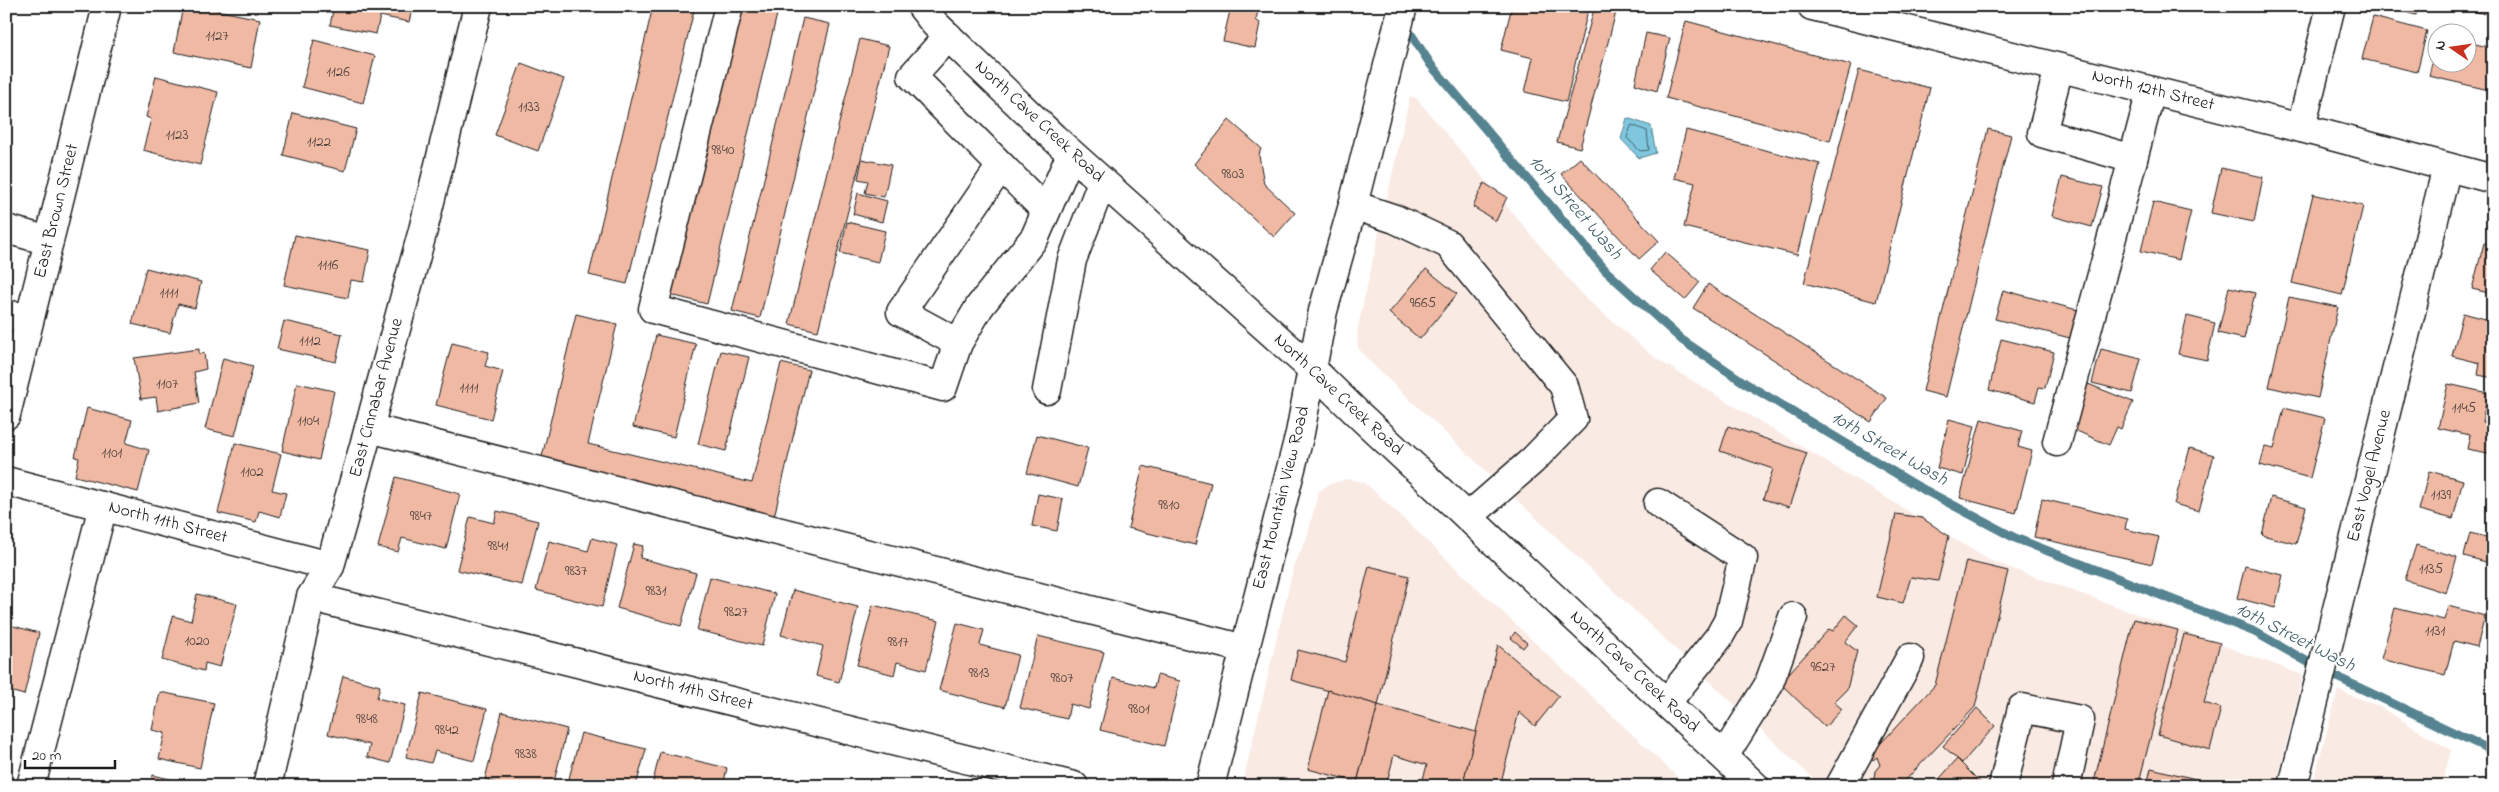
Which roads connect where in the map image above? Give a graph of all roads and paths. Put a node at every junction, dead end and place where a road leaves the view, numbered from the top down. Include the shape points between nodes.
1 (106, 6) edge
2 (478, 6) edge
3 (729, 6) edge
4 (920, 6) edge
5 (1403, 6) edge
6 (1812, 6) edge
7 (2331, 6) edge
8 (1842, 10) edge
9 (948, 36) junction
10 (2059, 68) junction
11 (2151, 91) junction
12 (2301, 128) junction
13 (1071, 154) junction
14 (2133, 159) junction
15 (1001, 166) junction
16 (2447, 167) junction
17 (2493, 179) edge
18 (1102, 182) junction
19 (1353, 205) junction
20 (1046, 211) junction
21 (6, 230) edge
22 (49, 241) junction
23 (18, 316) edge
24 (958, 343) junction
25 (1312, 369) junction
26 (1046, 390) dead end
27 (6, 415) edge
28 (369, 428) junction
29 (2056, 442) dead end
30 (6, 481) edge
31 (1658, 503) dead end
32 (103, 506) junction
33 (1468, 517) junction
34 (330, 566) junction
35 (311, 597) junction
36 (1793, 617) dead end
37 (1245, 649) junction
38 (1910, 658) dead end
39 (1667, 702) junction
40 (1724, 756) junction
41 (997, 776) edge
42 (30, 786) edge
43 (267, 786) edge
44 (1074, 786) edge
45 (1210, 786) edge
46 (1755, 786) edge
47 (1840, 786) edge
48 (2003, 786) edge
49 (2066, 786) edge
50 (2293, 786) edge

1 - 22 street, East Brown Street
2 - 28 street, East Cinnabar Avenue via 423,230
3 - 24 street via 653,309 943,387
4 - 9 street, North Cave Creek Road
5 - 19 street, East Mountain View Road
6 - 8 street, North 12th Street
7 - 12 street
8 - 10 street, North 12th Street
9 - 13 street, North Cave Creek Road
9 - 15 street via 912,76
10 - 11 street, North 12th Street
10 - 14 street via 2042,133
11 - 12 street, North 12th Street
11 - 14 street
12 - 16 street, North 12th Street
13 - 18 street, North Cave Creek Road
13 - 20 street
14 - 29 street
15 - 20 street
15 - 24 street via 901,312
16 - 17 street, North 12th Street
16 - 50 street, East Vogel Avenue
18 - 25 street, North Cave Creek Road
18 - 26 street via 1072,260
19 - 25 street, East Mountain View Road via 1323,311
19 - 33 street via 1395,219 1448,244 1564,386 1573,419 1532,461
20 - 24 street via 1035,237 980,306
21 - 22 street
22 - 23 street, East Brown Street
23 - 27 street, East Brown Street
25 - 33 street, North Cave Creek Road
25 - 37 street, East Mountain View Road via 1300,433
28 - 34 street, East Cinnabar Avenue
28 - 37 street
30 - 32 street, North 11th Street
31 - 39 street via 1743,558 1728,621
32 - 34 street, North 11th Street
32 - 42 street
33 - 39 street, North Cave Creek Road
34 - 35 street, East Cinnabar Avenue
35 - 41 street, North 11th Street
35 - 43 street, East Cinnabar Avenue
36 - 40 street via 1768,686
37 - 45 street, East Mountain View Road
38 - 47 street
39 - 40 street, North Cave Creek Road
40 - 46 street, North Cave Creek Road
41 - 44 street, North 11th Street
48 - 49 street via 2022,708 2080,720

